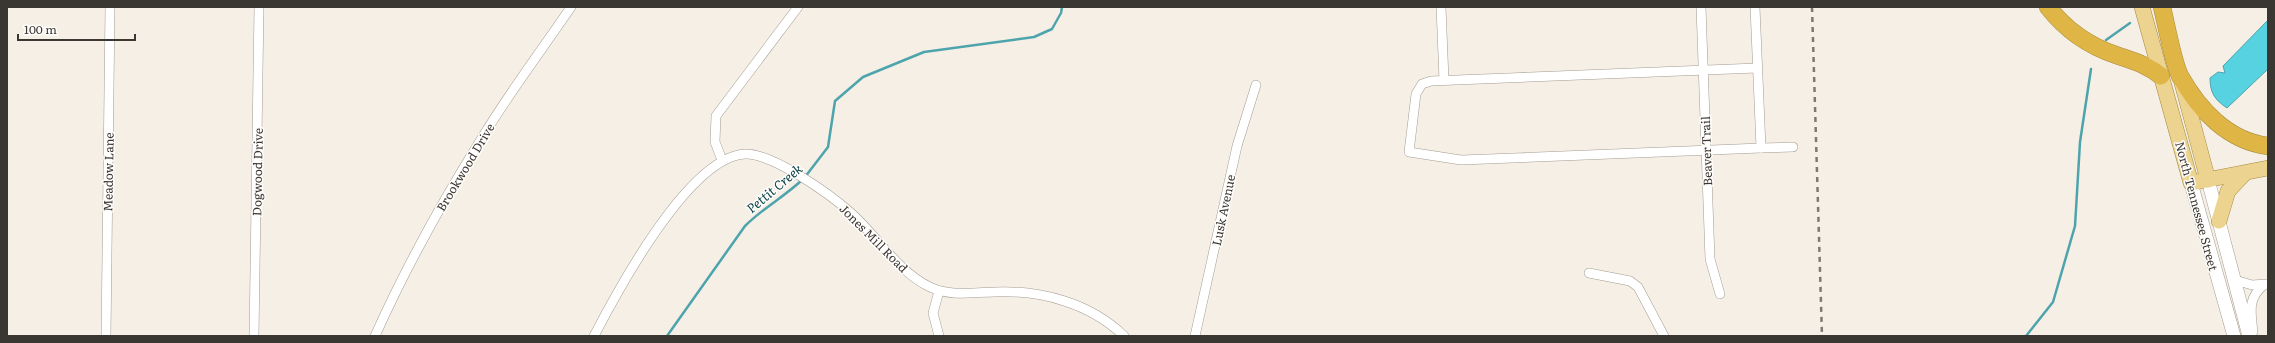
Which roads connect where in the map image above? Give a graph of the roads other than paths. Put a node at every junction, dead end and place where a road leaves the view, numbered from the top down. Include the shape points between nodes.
1 (110, 7) edge
2 (259, 7) edge
3 (571, 7) edge
4 (798, 7) edge
5 (1441, 7) edge
6 (1701, 7) edge
7 (1755, 7) edge
8 (2048, 7) edge
9 (2142, 7) edge
10 (2162, 7) edge
11 (1757, 68) junction
12 (1702, 70) junction
13 (2179, 74) junction
14 (2161, 76) junction
15 (1444, 80) junction
16 (1256, 85) dead end
17 (2268, 146) edge
18 (1793, 147) dead end
19 (1761, 148) junction
20 (1706, 151) junction
21 (722, 160) junction
22 (2268, 168) edge
23 (2245, 174) junction
24 (2208, 180) junction
25 (2191, 183) junction
26 (2219, 221) junction
27 (1589, 273) dead end
28 (2235, 280) junction
29 (2266, 285) edge
30 (939, 291) junction
31 (1720, 294) dead end
32 (2221, 294) junction
33 (106, 336) edge
34 (254, 336) edge
35 (375, 336) edge
36 (594, 336) edge
37 (939, 336) edge
38 (1124, 336) edge
39 (1195, 336) edge
40 (1664, 336) edge
41 (2227, 336) edge
42 (2234, 336) edge
43 (2249, 336) edge
44 (2253, 336) edge

1 - 33 street, Meadow Lane
2 - 34 street, Dogwood Drive
3 - 35 street, Brookwood Drive via 482,137 438,210 398,283
4 - 21 street via 716,116 715,142
5 - 15 street
6 - 12 street, Beaver Trail
7 - 11 street
8 - 14 highway via 2082,39 2115,55 2141,62
9 - 14 main road, North Tennessee Street
10 - 13 highway
11 - 12 street
11 - 19 street
12 - 15 street
12 - 20 street, Beaver Trail
13 - 17 highway via 2218,124 2242,139
13 - 24 main road
14 - 25 main road, North Tennessee Street
15 - 20 street via 1431,80 1418,89 1409,152 1460,160
16 - 39 street, Lusk Avenue via 1237,146
18 - 19 street
19 - 20 street
20 - 31 street, Beaver Trail via 1710,258
21 - 30 street, Jones Mill Road via 750,154 782,166 855,216 912,276
21 - 36 street, Jones Mill Road via 699,178 665,220 628,274
22 - 23 main road
23 - 24 main road
23 - 26 main road via 2228,191
24 - 25 main road
24 - 26 main road, North Tennessee Street
25 - 32 main road, North Tennessee Street
26 - 28 main road, North Tennessee Street
27 - 40 street via 1630,280 1638,287
28 - 29 street via 2246,284
28 - 43 main road, North Tennessee Street
29 - 44 street via 2253,296 2250,305
30 - 37 street via 933,313
30 - 38 street, Jones Mill Road via 968,294 1020,292 1051,297 1097,316
32 - 41 main road
32 - 42 main road, North Tennessee Street

